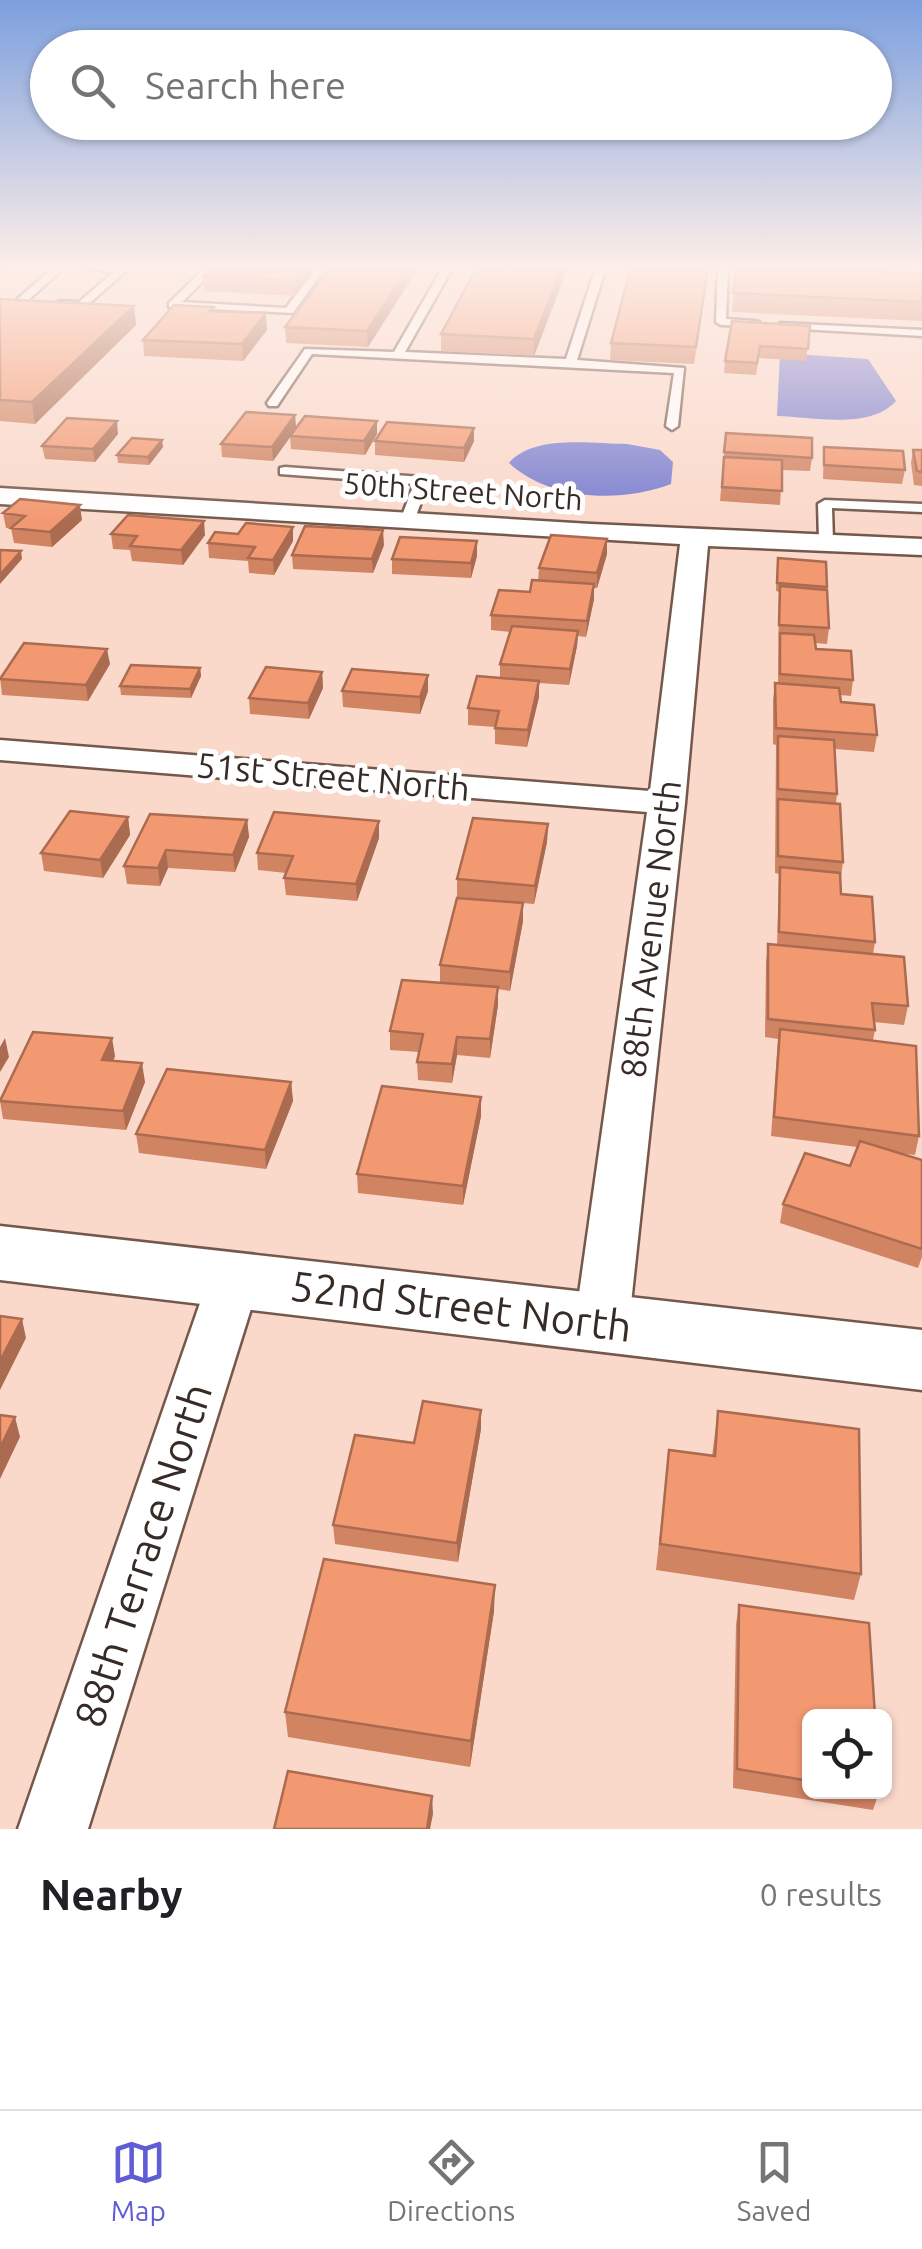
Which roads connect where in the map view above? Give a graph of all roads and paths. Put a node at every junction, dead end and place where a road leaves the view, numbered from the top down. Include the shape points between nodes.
1 (309, 352) edge
2 (340, 352) edge
3 (400, 352) edge
4 (573, 352) edge
5 (398, 355) junction
6 (570, 363) junction
7 (273, 403) dead end
8 (672, 426) dead end
9 (285, 472) dead end
10 (0, 496) edge
11 (922, 508) edge
12 (407, 521) junction
13 (695, 536) junction
14 (826, 541) junction
15 (922, 547) edge
16 (0, 750) edge
17 (667, 803) junction
18 (0, 1253) edge
19 (234, 1280) junction
20 (602, 1322) junction
21 (922, 1360) edge
22 (53, 1829) edge

1 - 7 lane
2 - 5 lane
3 - 5 lane
4 - 6 lane
5 - 6 lane
6 - 8 lane via 680,370
9 - 12 lane via 422,481
10 - 12 street, 50th Street North
11 - 14 lane via 824,504
12 - 13 street, 50th Street North
13 - 14 street, 50th Street North
13 - 17 street, 88th Avenue North
14 - 15 street, 50th Street North
16 - 17 street, 51st Street North
17 - 20 street, 88th Avenue North
18 - 19 street, 52nd Street North
19 - 20 street, 52nd Street North
19 - 22 street, 88th Terrace North
20 - 21 street, 52nd Street North

